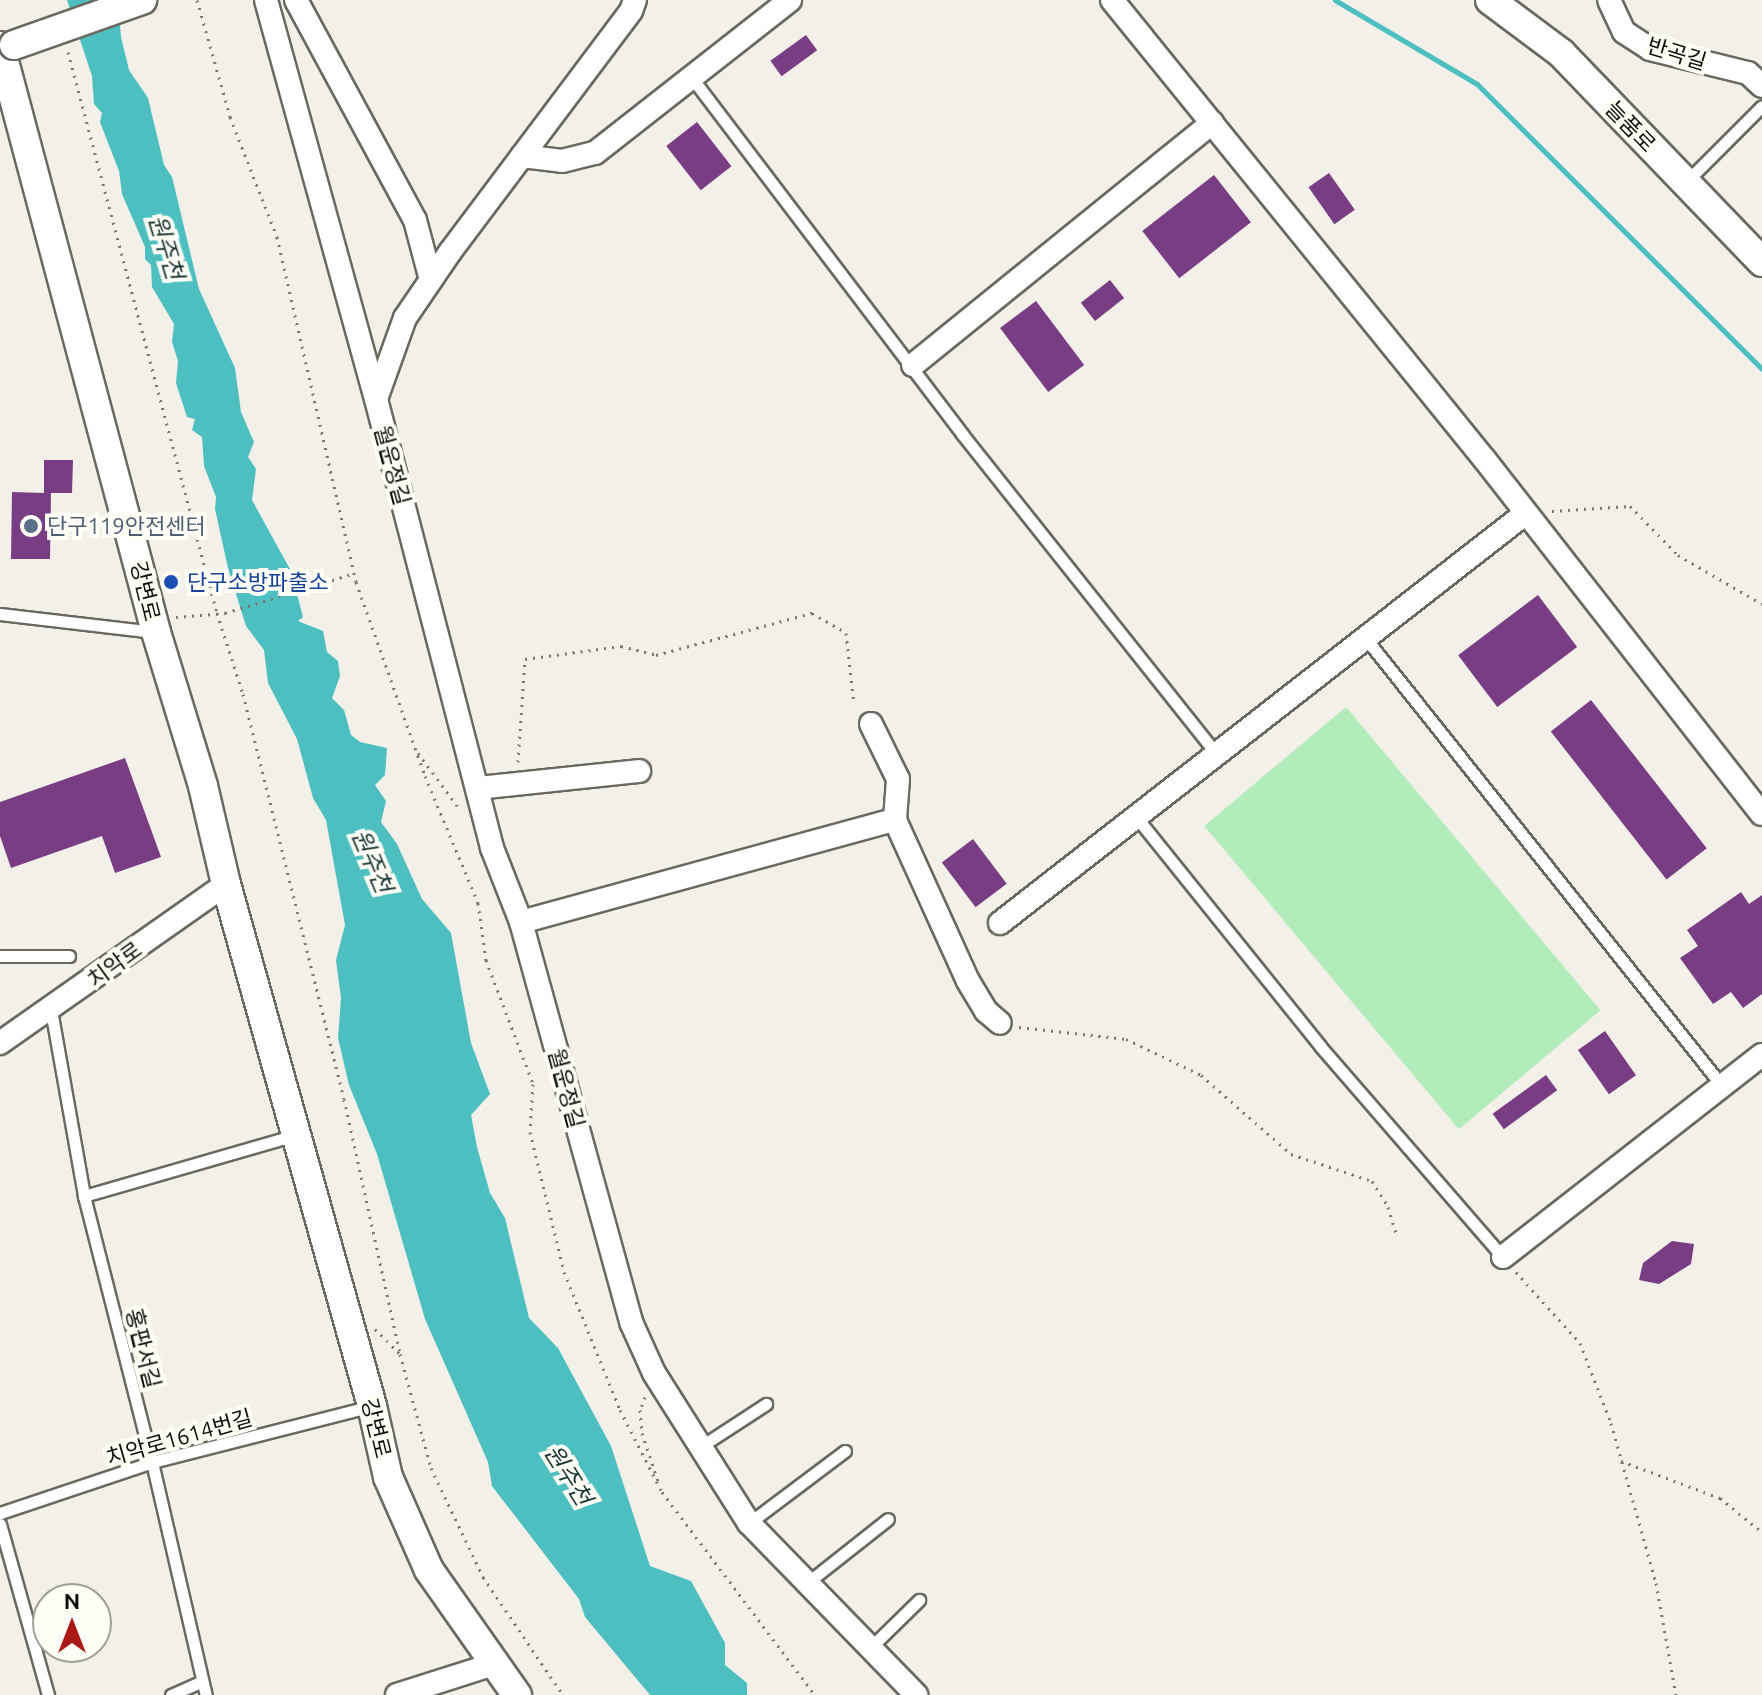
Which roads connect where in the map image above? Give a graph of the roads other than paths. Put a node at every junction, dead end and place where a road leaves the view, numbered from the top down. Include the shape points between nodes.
1 (142, 0) edge
2 (266, 0) edge
3 (296, 0) edge
4 (635, 0) edge
5 (790, 0) edge
6 (1112, 0) edge
7 (1490, 0) edge
8 (1609, 0) edge
9 (4, 47) edge
10 (692, 78) junction
11 (1762, 86) edge
12 (1762, 106) edge
13 (1212, 123) junction
14 (522, 156) junction
15 (1685, 182) junction
16 (1762, 262) edge
17 (431, 280) junction
18 (913, 365) junction
19 (376, 399) junction
20 (1526, 513) junction
21 (0, 614) edge
22 (155, 626) junction
23 (1367, 640) junction
24 (871, 724) dead end
25 (1218, 756) junction
26 (639, 771) dead end
27 (478, 788) junction
28 (1762, 814) edge
29 (1137, 818) junction
30 (895, 820) junction
31 (226, 884) junction
32 (521, 922) junction
33 (1000, 923) dead end
34 (0, 956) edge
35 (69, 956) dead end
36 (51, 1010) junction
37 (1000, 1023) road end
38 (0, 1043) edge
39 (1762, 1055) edge
40 (1723, 1087) junction
41 (295, 1135) junction
42 (84, 1196) junction
43 (1503, 1257) joint
44 (766, 1404) dead end
45 (372, 1406) junction
46 (700, 1447) junction
47 (845, 1451) dead end
48 (152, 1462) junction
49 (0, 1513) edge
50 (888, 1519) dead end
51 (749, 1523) junction
52 (0, 1524) edge
53 (807, 1583) junction
54 (919, 1600) dead end
55 (870, 1648) junction
56 (494, 1664) junction
57 (202, 1681) junction
58 (48, 1695) edge
59 (171, 1695) edge
60 (206, 1695) edge
61 (397, 1695) edge
62 (517, 1695) edge
63 (916, 1695) edge

1 - 9 street, bridge
2 - 19 street, 월운정길
3 - 17 street via 415,220
4 - 14 street, 월운정길
5 - 10 street
6 - 13 street
7 - 15 street, 늘품로 via 1561,53
8 - 11 street, 반곡길 via 1624,32 1650,49 1748,73
9 - 22 street, 강변로
10 - 14 street via 595,153 562,161
10 - 18 lane
12 - 15 lane
13 - 18 street
13 - 20 street
14 - 17 street, 월운정길
15 - 16 street, 늘품로
17 - 19 street, 월운정길 via 405,318
18 - 25 lane
19 - 27 street, 월운정길
20 - 23 street
20 - 28 street
21 - 22 lane
22 - 31 street, 강변로
23 - 25 street
23 - 40 lane
24 - 30 street via 898,779
25 - 29 street
26 - 27 street
27 - 32 street, 월운정길 via 492,848
29 - 33 street
29 - 43 lane via 1320,1046
30 - 32 street
30 - 37 street via 968,981
31 - 36 street, 치악로
31 - 41 street, 강변로
32 - 46 street, 월운정길 via 631,1322 654,1373
34 - 35 lane
36 - 38 street, 치악로
36 - 42 lane, 홍판서길
39 - 40 street
40 - 43 street
41 - 42 lane
41 - 45 street, 강변로
42 - 48 lane, 홍판서길
44 - 46 lane
45 - 48 lane, 치악로1614번길
45 - 56 street, 강변로 via 388,1477 429,1570
46 - 51 street, 월운정길
47 - 51 lane
48 - 49 lane, 치악로1614번길
48 - 57 lane, 홍판서길
50 - 53 lane
51 - 53 street, 월운정길
52 - 58 lane
53 - 55 street, 월운정길
54 - 55 lane
55 - 63 street, 월운정길
56 - 61 street
56 - 62 street, 강변로
57 - 59 lane
57 - 60 lane, 홍판서길

